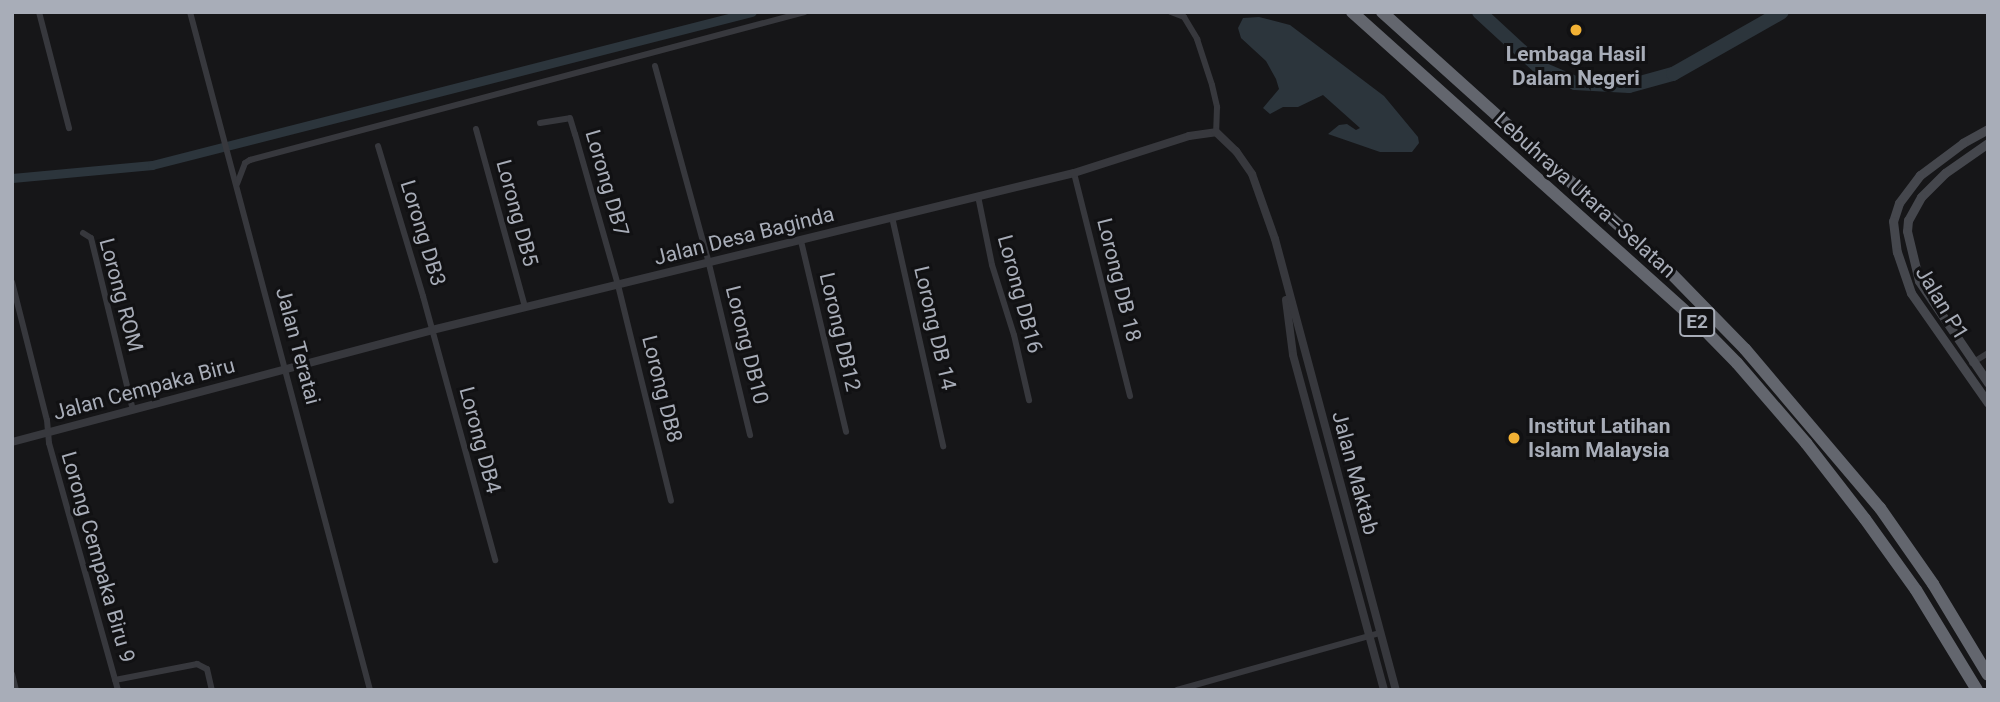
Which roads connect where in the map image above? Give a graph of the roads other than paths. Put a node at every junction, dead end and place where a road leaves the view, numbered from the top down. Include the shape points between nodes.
1 (39, 12) edge
2 (190, 12) edge
3 (805, 12) edge
4 (1171, 12) edge
5 (1352, 12) edge
6 (1382, 12) edge
7 (655, 66) dead end
8 (540, 123) dead end
9 (69, 128) dead end
10 (476, 129) dead end
11 (1988, 129) edge
12 (1212, 131) junction
13 (1988, 143) edge
14 (379, 146) dead end
15 (1074, 173) junction
16 (237, 186) junction
17 (978, 196) junction
18 (892, 217) junction
19 (83, 233) dead end
20 (801, 241) junction
21 (709, 264) junction
22 (1281, 265) junction
23 (12, 282) edge
24 (618, 285) junction
25 (525, 307) junction
26 (432, 330) junction
27 (1988, 353) edge
28 (1973, 363) junction
29 (285, 369) junction
30 (1964, 369) junction
31 (1988, 383) edge
32 (1130, 396) dead end
33 (1028, 400) dead end
34 (1988, 403) edge
35 (133, 410) junction
36 (48, 432) junction
37 (846, 432) dead end
38 (750, 435) dead end
39 (12, 442) edge
40 (943, 446) dead end
41 (671, 501) dead end
42 (495, 560) dead end
43 (1380, 633) junction
44 (1370, 636) junction
45 (12, 674) edge
46 (1988, 675) edge
47 (115, 680) junction
48 (1210, 681) junction
49 (16, 690) edge
50 (118, 690) edge
51 (212, 690) edge
52 (370, 690) edge
53 (1177, 690) edge
54 (1212, 690) edge
55 (1384, 690) edge
56 (1396, 690) edge
57 (1977, 690) edge

1 - 9 street
2 - 16 street, Jalan Teratai
3 - 16 street via 250,160
4 - 12 street via 1184,17 1197,39 1217,107
5 - 57 highway, Lebuhraya Utara–Selatan / E2 via 1688,313 1737,363 1865,519 1916,590
6 - 46 highway, Lebuhraya Utara–Selatan / E2 via 1661,262 1745,349 1880,508
7 - 21 street, Lorong DB10
8 - 24 street, Lorong DB7 via 570,118
10 - 25 street, Lorong DB5
11 - 30 main road, Jalan P1 via 1920,175 1899,203 1893,221 1897,253 1911,293
12 - 15 street, Jalan Desa Baginda
12 - 22 street, Jalan Maktab via 1236,151 1252,174
13 - 28 main road, Jalan P1 via 1945,173 1921,197 1908,219 1908,243 1919,281
14 - 26 street, Lorong DB3
15 - 17 street, Jalan Desa Baginda
15 - 32 street, Lorong DB 18
16 - 29 street, Jalan Teratai
17 - 18 street, Jalan Desa Baginda
17 - 33 street, Lorong DB16
18 - 20 street, Jalan Desa Baginda
18 - 40 street, Lorong DB 14
19 - 35 street, Lorong ROM via 91,238
20 - 21 street, Jalan Desa Baginda
20 - 37 street, Lorong DB12
21 - 24 street, Jalan Desa Baginda
21 - 38 street, Lorong DB10
22 - 43 street, Jalan Maktab
22 - 44 street, Jalan Maktab via 1293,355
23 - 36 street, Lorong Cempaka Biru 9
24 - 25 street, Jalan Desa Baginda
24 - 41 street, Lorong DB8
25 - 26 street, Jalan Desa Baginda
26 - 29 street, Jalan Desa Baginda
26 - 42 street, Lorong DB4
27 - 28 street
28 - 30 street
28 - 31 main road, Jalan P1
29 - 35 street, Jalan Cempaka Biru
29 - 52 street, Jalan Teratai
30 - 34 main road, Jalan P1
35 - 36 street, Jalan Cempaka Biru
36 - 39 street, Jalan Cempaka Biru
36 - 47 street, Lorong Cempaka Biru 9
43 - 44 street
43 - 56 street, Jalan Maktab
44 - 48 street
44 - 55 street, Jalan Maktab
45 - 49 street
47 - 50 street, Lorong Cempaka Biru 9
47 - 51 street via 197,664 207,669
48 - 53 street
48 - 54 street

